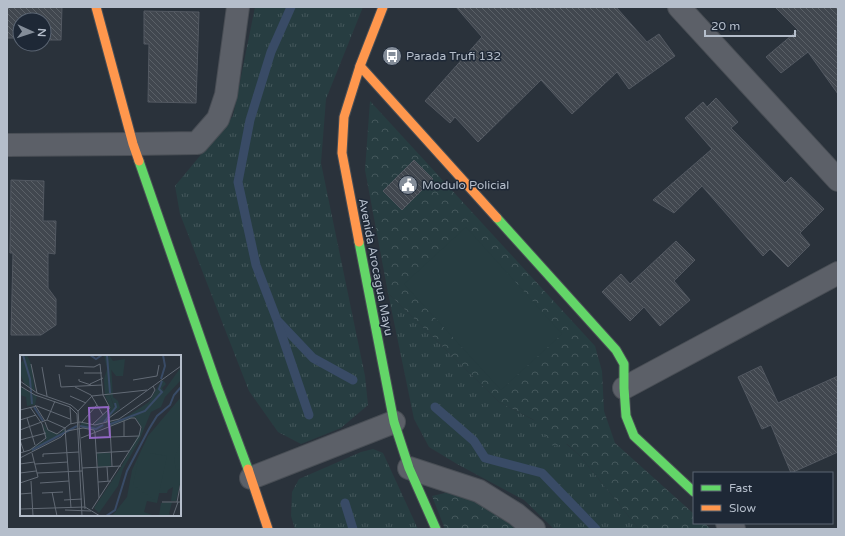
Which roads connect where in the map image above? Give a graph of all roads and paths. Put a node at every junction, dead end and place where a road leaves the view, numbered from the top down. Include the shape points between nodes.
1 (96, 7) edge
2 (238, 7) edge
3 (383, 7) edge
4 (679, 7) edge
5 (360, 66) junction
6 (133, 144) junction
7 (7, 145) edge
8 (838, 180) edge
9 (838, 273) edge
10 (624, 388) junction
11 (394, 422) junction
12 (409, 468) junction
13 (251, 478) junction
14 (693, 491) edge
15 (268, 529) edge
16 (436, 529) edge
17 (534, 529) edge

1 - 6 street
2 - 6 street via 226,95 218,119 197,143
3 - 5 street, Avenida Arocagua Mayu
4 - 8 street
5 - 10 street via 616,350 624,364
5 - 11 street, Avenida Arocagua Mayu via 344,117 342,153
6 - 7 street
6 - 13 street
9 - 10 street
10 - 14 street via 626,416 634,436
11 - 12 street, Avenida Arocagua Mayu
11 - 13 street
12 - 16 street, Avenida Arocagua Mayu
12 - 17 street via 479,491 516,514
13 - 15 street

